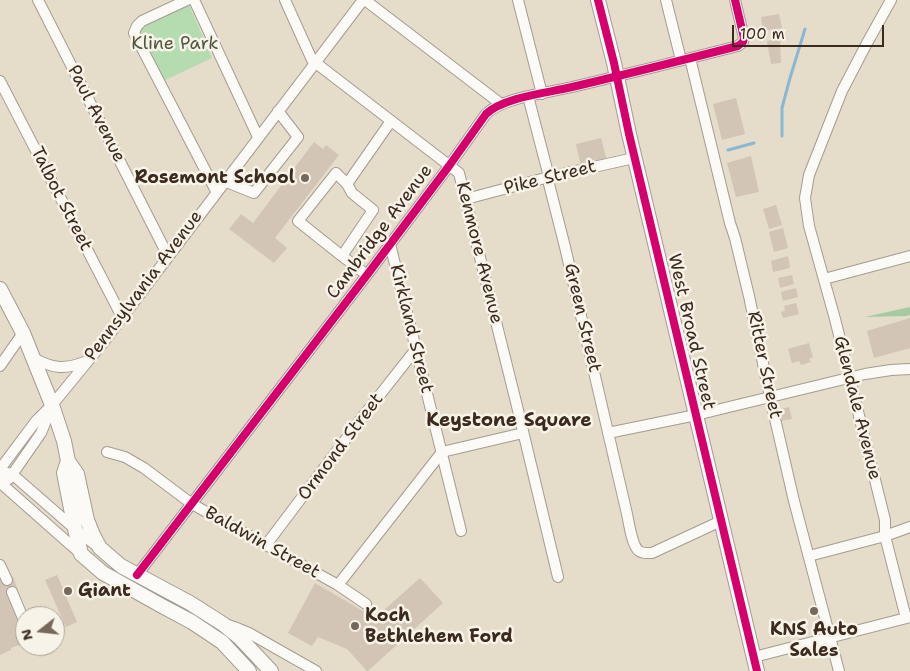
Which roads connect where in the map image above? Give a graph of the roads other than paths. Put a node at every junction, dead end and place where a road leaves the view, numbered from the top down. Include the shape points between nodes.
1 (38, 0) edge
2 (187, 0) edge
3 (194, 0) edge
4 (285, 0) edge
5 (364, 0) edge
6 (518, 0) edge
7 (598, 0) edge
8 (666, 0) edge
9 (734, 0) edge
10 (892, 0) edge
11 (686, 59) junction
12 (315, 63) junction
13 (616, 76) junction
14 (0, 81) edge
15 (542, 94) junction
16 (528, 96) junction
17 (501, 104) junction
18 (278, 112) junction
19 (391, 121) junction
20 (258, 137) junction
21 (634, 158) junction
22 (449, 166) junction
23 (549, 178) junction
24 (224, 181) junction
25 (347, 184) junction
26 (216, 191) junction
27 (466, 199) junction
28 (390, 244) junction
29 (168, 256) junction
30 (342, 256) junction
31 (910, 256) edge
32 (366, 275) junction
33 (824, 279) junction
34 (0, 288) edge
35 (122, 317) junction
36 (23, 333) junction
37 (416, 349) junction
38 (33, 358) junction
39 (88, 361) junction
40 (0, 366) edge
41 (910, 369) edge
42 (850, 378) junction
43 (770, 397) junction
44 (52, 405) junction
45 (696, 416) junction
46 (523, 433) junction
47 (608, 433) junction
48 (107, 452) dead end
49 (442, 452) junction
50 (68, 461) junction
51 (0, 472) edge
52 (12, 474) junction
53 (2, 489) edge
54 (192, 504) junction
55 (721, 521) junction
56 (910, 527) edge
57 (75, 529) junction
58 (461, 531) dead end
59 (885, 536) junction
60 (266, 545) junction
61 (100, 548) junction
62 (81, 554) junction
63 (809, 556) junction
64 (0, 565) edge
65 (137, 575) junction
66 (558, 577) dead end
67 (7, 580) dead end
68 (338, 585) junction
69 (12, 592) dead end
70 (366, 604) dead end
71 (18, 606) edge
72 (908, 618) edge
73 (223, 624) junction
74 (831, 637) junction
75 (754, 657) junction
76 (249, 671) edge
77 (270, 671) edge
78 (316, 671) edge
79 (757, 671) edge
80 (839, 671) edge

1 - 29 street, Paul Avenue
2 - 26 street via 142,21 134,33
3 - 20 street
4 - 12 street, Kenmore Avenue
5 - 12 street, Pennsylvania Avenue
5 - 17 street
6 - 15 street
7 - 13 main road, West Broad Street
8 - 11 street, Ritter Street
9 - 11 street, Cambridge Avenue via 743,42
10 - 33 street, Glendale Avenue via 842,91 809,175 806,198 809,226
11 - 13 street, Cambridge Avenue
11 - 43 street, Ritter Street via 735,238
12 - 18 street, Pennsylvania Avenue
12 - 19 street, Kenmore Avenue
13 - 15 street, Cambridge Avenue
13 - 21 main road, West Broad Street
14 - 35 street, Talbot Street
15 - 16 street, Cambridge Avenue
16 - 17 street, Cambridge Avenue
16 - 23 street, Green Street
17 - 22 street, Cambridge Avenue via 486,114
18 - 20 street, Pennsylvania Avenue
18 - 24 street via 298,137 254,193
19 - 22 street, Kenmore Avenue
19 - 25 street
20 - 24 street, Pennsylvania Avenue
21 - 23 street, Pike Street
21 - 45 main road, West Broad Street
22 - 27 street, Kenmore Avenue via 460,173
22 - 28 street, Cambridge Avenue
23 - 27 street, Pike Street
23 - 47 street, Green Street
24 - 26 street, Pennsylvania Avenue
25 - 30 street via 352,193 373,210
25 - 30 street via 336,172 298,220
26 - 29 street, Pennsylvania Avenue
27 - 46 street, Kenmore Avenue
28 - 32 street, Cambridge Avenue
28 - 37 street, Kirkland Street
29 - 35 street, Pennsylvania Avenue
30 - 32 street
31 - 33 street
32 - 54 street, Cambridge Avenue
33 - 42 street, Glendale Avenue
34 - 36 main road
35 - 39 street, Pennsylvania Avenue
36 - 38 main road
36 - 40 street
37 - 49 street, Kirkland Street
37 - 60 street, Ormond Street
38 - 39 street via 64,368
38 - 44 main road
39 - 44 street, Pennsylvania Avenue
41 - 42 street
42 - 43 street
42 - 59 street, Glendale Avenue via 885,520
43 - 45 street
43 - 63 street, Ritter Street
44 - 50 main road
44 - 51 street, Pennsylvania Avenue via 36,421
44 - 52 street, Pennsylvania Avenue via 41,432
45 - 47 street
45 - 55 main road, West Broad Street
46 - 49 street
46 - 66 street, Kenmore Avenue
47 - 55 street, Green Street via 633,541 639,551 652,553
48 - 54 street, Baldwin Street via 125,457 144,468
49 - 58 street, Kirkland Street
49 - 68 street
50 - 57 main road via 64,473
50 - 61 main road via 77,474 87,520
51 - 52 street
51 - 53 street
52 - 53 street, Pennsylvania Avenue
52 - 57 street
53 - 62 street
54 - 60 street, Baldwin Street
54 - 65 street, Cambridge Avenue
55 - 75 main road, West Broad Street
56 - 59 street
57 - 61 street
57 - 62 main road
59 - 63 street
59 - 72 street, Glendale Avenue
60 - 68 street, Baldwin Street
61 - 65 main road
62 - 76 main road via 103,573 222,642
63 - 74 street, Ritter Street
64 - 67 street
65 - 73 main road
68 - 70 street, Baldwin Street
69 - 71 street
72 - 74 street
73 - 77 main road
73 - 78 street via 236,627
74 - 75 street
74 - 80 street, Ritter Street
75 - 79 main road, West Broad Street

